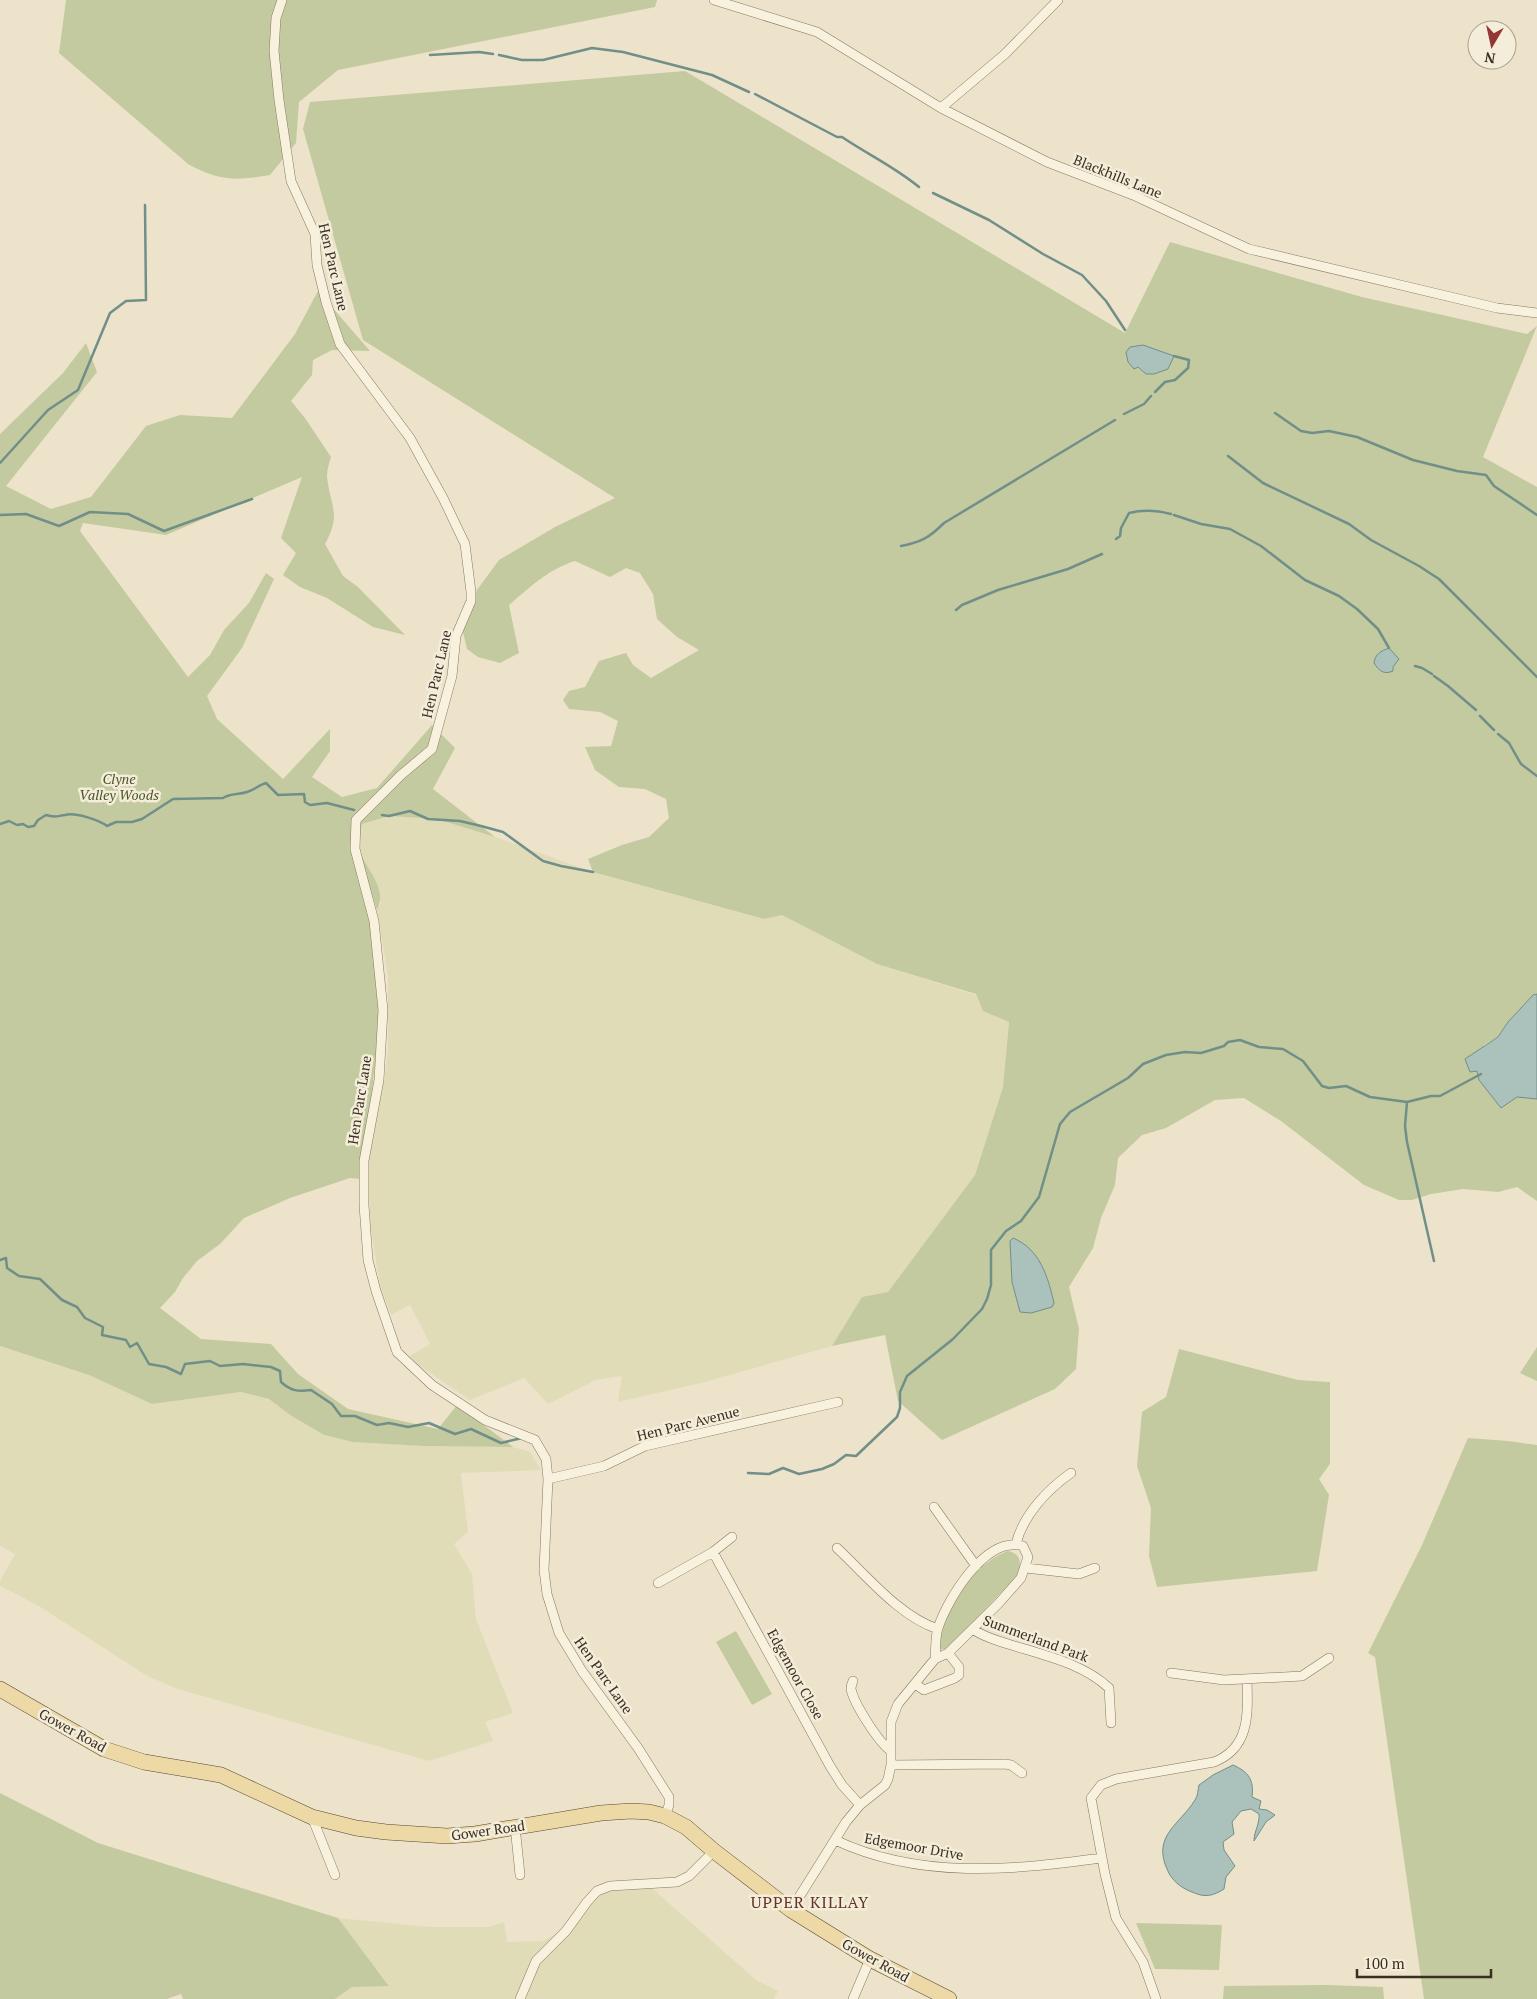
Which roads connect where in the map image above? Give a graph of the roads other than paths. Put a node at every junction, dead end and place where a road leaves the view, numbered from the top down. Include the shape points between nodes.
1 (282, 0) edge
2 (714, 0) edge
3 (1058, 0) edge
4 (941, 108) junction
5 (1537, 313) edge
6 (838, 1402) dead end
7 (1071, 1473) dead end
8 (548, 1479) junction
9 (934, 1507) dead end
10 (732, 1537) dead end
11 (1016, 1544) junction
12 (837, 1548) dead end
13 (713, 1552) junction
14 (976, 1566) junction
15 (1026, 1568) junction
16 (1095, 1568) dead end
17 (658, 1583) dead end
18 (938, 1629) junction
19 (973, 1629) junction
20 (948, 1653) junction
21 (1328, 1658) dead end
22 (935, 1659) junction
23 (1171, 1673) dead end
24 (1247, 1680) junction
25 (853, 1681) dead end
26 (914, 1684) junction
27 (0, 1689) edge
28 (1111, 1723) dead end
29 (891, 1751) junction
30 (891, 1765) junction
31 (1022, 1773) dead end
32 (860, 1805) junction
33 (665, 1816) junction
34 (312, 1817) junction
35 (515, 1826) junction
36 (835, 1840) junction
37 (714, 1852) junction
38 (1102, 1858) junction
39 (335, 1875) dead end
40 (520, 1875) dead end
41 (791, 1910) junction
42 (870, 1959) junction
43 (520, 1999) edge
44 (853, 1999) edge
45 (949, 1999) edge
46 (1156, 1999) edge

1 - 8 street, Hen Parc Lane via 276,18 274,51 279,100 291,181 315,234 317,265 326,302 340,344 410,438 443,498 465,544 471,592 471,601 456,636 452,676 432,749 400,775 356,820 354,849 374,921 383,1010 379,1080 364,1161 368,1260 397,1352 432,1385 485,1420 535,1440 546,1459
2 - 4 street, Blackhills Lane via 817,32
3 - 4 street via 1005,54
4 - 5 street, Blackhills Lane via 1047,162 1133,195 1249,249 1497,308
6 - 8 street, Hen Parc Avenue via 645,1446 604,1466
7 - 11 street via 1055,1484 1039,1503 1022,1527
8 - 33 street, Hen Parc Lane via 544,1570 547,1594 559,1633 668,1797
9 - 14 street
10 - 13 street
11 - 14 street via 993,1550
11 - 15 street via 1027,1551
12 - 18 street via 905,1612 926,1626
13 - 17 street
13 - 32 street, Edgemoor Close via 830,1766
14 - 18 street via 963,1581
15 - 16 street via 1079,1574
15 - 19 street, Summerland Park via 1021,1578
18 - 22 street
19 - 20 street, Summerland Park
19 - 28 street, Summerland Park via 1096,1676 1110,1688
20 - 22 street, Summerland Park
20 - 26 street via 958,1667 955,1678 924,1690
21 - 24 street via 1302,1676
22 - 26 street, Summerland Park
23 - 24 street
24 - 38 street via 1245,1728 1237,1746 1227,1757 1116,1779 1101,1785 1091,1798
25 - 29 street via 851,1688 863,1715 883,1746
26 - 29 street, Summerland Park via 898,1704 891,1722
27 - 34 main road, Gower Road via 104,1749 144,1762 221,1775
29 - 30 street, Summerland Park
30 - 31 street via 1005,1764
30 - 32 street, Summerland Park via 885,1785
32 - 36 street, Summerland Park
33 - 35 main road, Gower Road via 649,1812 602,1813
33 - 37 main road, Gower Road via 686,1827
34 - 35 main road, Gower Road via 356,1828 422,1835 475,1834
34 - 39 street
35 - 40 street
36 - 38 street, Edgemoor Drive via 855,1850 881,1856 969,1869 1029,1868
36 - 41 street
37 - 41 main road, Gower Road
37 - 43 street via 689,1876 677,1882 610,1886 597,1892 566,1931 536,1961
38 - 46 street via 1116,1918 1143,1962
41 - 42 main road, Gower Road
42 - 44 street
42 - 45 main road, Gower Road

